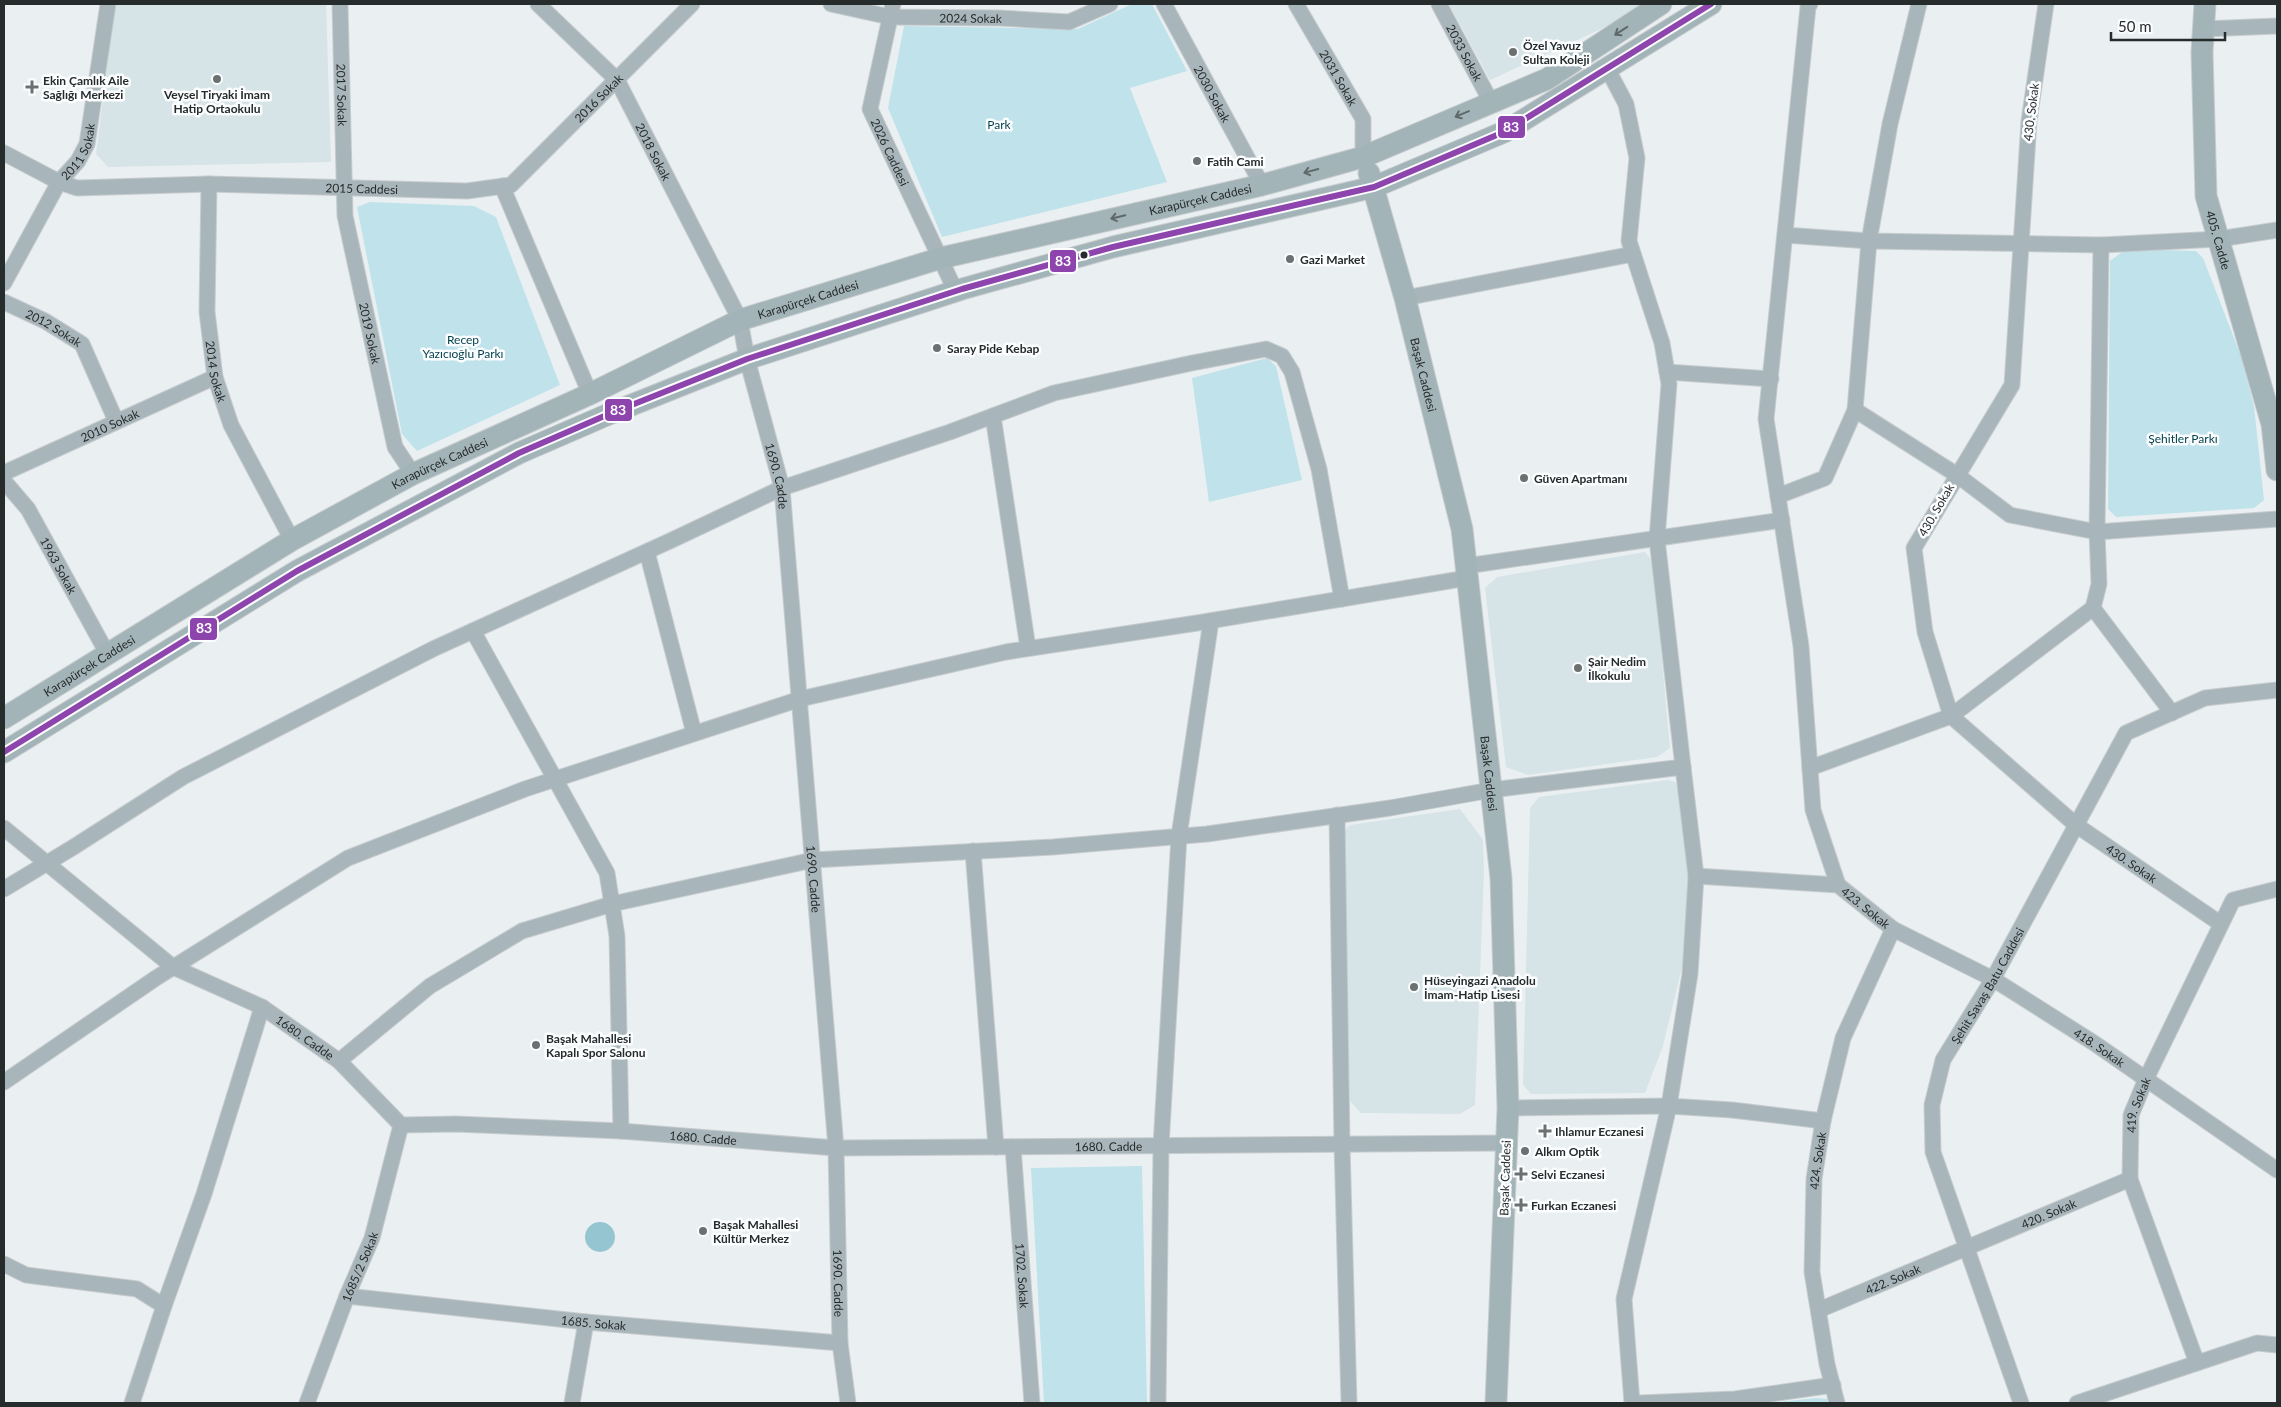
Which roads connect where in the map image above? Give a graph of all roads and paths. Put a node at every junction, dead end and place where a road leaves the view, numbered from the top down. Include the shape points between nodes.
1 (108, 4) edge
2 (340, 4) edge
3 (538, 4) edge
4 (692, 4) edge
5 (831, 4) edge
6 (1110, 4) edge
7 (1164, 4) edge
8 (1296, 4) edge
9 (1439, 4) edge
10 (1662, 4) edge
11 (1711, 4) edge
12 (1810, 4) edge
13 (1919, 4) edge
14 (2046, 4) edge
15 (2205, 4) edge
16 (891, 10) edge
17 (1000, 11) edge
18 (2277, 26) edge
19 (2203, 29) junction
20 (1607, 68) junction
21 (617, 80) junction
22 (1491, 102) junction
23 (4, 153) edge
24 (1363, 157) junction
25 (59, 182) junction
26 (209, 184) junction
27 (1262, 185) junction
28 (502, 186) junction
29 (345, 187) junction
30 (1374, 187) junction
31 (2277, 230) edge
32 (1785, 234) junction
33 (2218, 239) junction
34 (1869, 241) junction
35 (2021, 243) junction
36 (2101, 245) junction
37 (1633, 254) junction
38 (941, 258) junction
39 (4, 283) edge
40 (956, 292) junction
41 (1404, 298) junction
42 (4, 302) edge
43 (740, 320) junction
44 (747, 359) junction
45 (1667, 372) junction
46 (215, 377) junction
47 (1771, 379) junction
48 (590, 394) junction
49 (1855, 410) junction
50 (993, 416) junction
51 (116, 421) junction
52 (2277, 470) edge
53 (4, 473) edge
54 (413, 474) junction
55 (1957, 475) junction
56 (4, 481) edge
57 (782, 488) junction
58 (1778, 496) junction
59 (2277, 519) edge
60 (1782, 520) junction
61 (2097, 532) junction
62 (1657, 539) junction
63 (292, 540) junction
64 (647, 552) junction
65 (1466, 572) junction
66 (1342, 599) junction
67 (2093, 608) junction
68 (1211, 621) junction
69 (472, 631) junction
70 (1028, 648) junction
71 (108, 655) junction
72 (2277, 690) edge
73 (800, 699) junction
74 (2172, 712) junction
75 (1951, 716) junction
76 (4, 718) edge
77 (694, 733) junction
78 (4, 752) edge
79 (1683, 767) junction
80 (1810, 768) junction
81 (555, 779) junction
82 (1491, 790) junction
83 (1337, 815) junction
84 (2076, 825) junction
85 (4, 828) edge
86 (1180, 836) junction
87 (973, 851) junction
88 (813, 860) junction
89 (46, 863) junction
90 (1696, 876) junction
91 (1838, 885) junction
92 (4, 889) edge
93 (2277, 889) edge
94 (612, 904) junction
95 (2222, 924) junction
96 (1893, 929) junction
97 (174, 967) junction
98 (1993, 980) junction
99 (262, 1007) junction
100 (339, 1061) junction
101 (2146, 1079) junction
102 (4, 1082) edge
103 (1668, 1106) junction
104 (1508, 1108) junction
105 (1823, 1121) junction
106 (401, 1126) junction
107 (621, 1131) junction
108 (1507, 1143) junction
109 (1342, 1144) junction
110 (1161, 1146) junction
111 (996, 1147) junction
112 (1013, 1147) junction
113 (836, 1148) junction
114 (2277, 1170) edge
115 (2130, 1179) junction
116 (1968, 1249) junction
117 (4, 1264) edge
118 (347, 1296) junction
119 (164, 1306) junction
120 (1819, 1310) junction
121 (586, 1322) junction
122 (840, 1343) junction
123 (2277, 1344) edge
124 (2197, 1363) junction
125 (1833, 1385) junction
126 (132, 1403) edge
127 (307, 1403) edge
128 (572, 1403) edge
129 (848, 1403) edge
130 (1032, 1403) edge
131 (1158, 1403) edge
132 (1349, 1403) edge
133 (1496, 1403) edge
134 (1632, 1403) edge
135 (1640, 1403) edge
136 (1837, 1403) edge
137 (2021, 1403) edge
138 (2076, 1403) edge

1 - 25 street, 2011 Sokak via 87,144 78,161
2 - 29 street, 2017 Sokak
3 - 21 street, 2018 Sokak
4 - 21 street, 2016 Sokak
5 - 16 street, 2024 Sokak
6 - 17 street, 2024 Sokak via 1070,22
7 - 27 street, 2030 Sokak
8 - 24 street, 2031 Sokak via 1363,119
9 - 22 street, 2033 Sokak
10 -> 22 main road, Karapürçek Caddesi via 1547,79
11 - 20 main road, Karapürçek Caddesi
12 - 32 street
13 - 34 street via 1890,124
14 - 35 street, 430. Sokak via 2028,121
15 - 19 main road, 405. Cadde
16 - 17 street, 2024 Sokak
16 - 38 street, 2026 Caddesi via 870,109
18 - 19 street
19 - 33 main road, 405. Cadde via 2206,196
20 - 30 main road, Karapürçek Caddesi via 1504,132
20 - 37 street via 1626,104 1637,158 1629,241
21 - 28 street, 2016 Sokak via 511,185
21 - 43 street, 2018 Sokak
22 -> 24 main road, Karapürçek Caddesi
23 - 25 street, 2015 Caddesi
24 -> 27 main road, Karapürçek Caddesi
24 - 30 main road, Başak Caddesi
25 - 26 street, 2015 Caddesi via 77,188
25 - 39 street, 2011 Sokak
26 - 29 street, 2015 Caddesi
26 - 46 street, 2014 Sokak via 207,312
27 -> 38 main road, Karapürçek Caddesi
28 - 29 street, 2015 Caddesi via 468,191
28 - 48 street
29 - 54 street, 2019 Sokak via 345,216 395,447
30 - 40 main road, Karapürçek Caddesi via 1113,247
30 - 41 main road, Başak Caddesi
31 - 33 street
32 - 34 street
32 - 47 street
33 - 36 street
33 - 52 main road, 405. Cadde via 2272,424
34 - 35 street
34 - 49 street
35 - 36 street
35 - 55 street, 430. Sokak via 2012,385
36 - 61 street
37 - 41 street
37 - 45 street via 1662,343
38 - 40 street, 2026 Caddesi
38 - 43 main road, Karapürçek Caddesi
40 - 44 main road, Karapürçek Caddesi
41 - 65 main road, Başak Caddesi via 1462,529
42 - 51 street, 2012 Sokak via 45,321 82,344
43 - 44 street, 2018 Sokak
43 - 48 main road, Karapürçek Caddesi
44 - 57 street, 1690. Cadde
44 - 78 main road, Karapürçek Caddesi via 519,453 298,571
45 - 47 street
45 - 62 street
46 - 51 street, 2010 Sokak
46 - 63 street, 2014 Sokak via 231,425
47 - 58 street via 1766,418
48 - 54 main road, Karapürçek Caddesi
49 - 55 street
49 - 58 street via 1825,478
50 - 57 street
50 - 66 street via 1054,393 1192,363 1266,349 1282,356 1292,372 1319,469
50 - 70 street
51 - 53 street, 2010 Sokak
54 - 63 main road, Karapürçek Caddesi
55 - 61 street via 2010,515
55 - 75 street, 430. Sokak via 1914,548 1924,632
56 - 71 street, 1963 Sokak via 28,509
57 - 64 street
57 - 73 street, 1690. Cadde
58 - 60 street
59 - 61 street
60 - 62 street
60 - 80 street via 1801,646
61 - 67 street via 2099,584
62 - 65 street
62 - 79 street
63 - 71 main road, Karapürçek Caddesi
64 - 69 street
64 - 77 street
65 - 66 street
65 - 82 main road, Başak Caddesi
66 - 68 street
67 - 74 street
67 - 75 street
68 - 70 street
68 - 86 street
69 - 81 street
69 - 89 street via 183,777
70 - 73 street
71 - 76 main road, Karapürçek Caddesi
72 - 74 street, Şehit Savaş Batu Caddesi via 2205,698
73 - 77 street
73 - 88 street, 1690. Cadde
74 - 84 street, Şehit Savaş Batu Caddesi via 2126,733
75 - 80 street
75 - 84 street, 430. Sokak
77 - 81 street
79 - 82 street
79 - 90 street
80 - 91 street via 1813,810
81 - 94 street via 607,873
81 - 97 street via 348,858
82 - 83 street
82 - 104 main road, Başak Caddesi via 1501,878
83 - 86 street
83 - 109 street
84 - 95 street, 430. Sokak
84 - 98 street, Şehit Savaş Batu Caddesi
85 - 89 street, 1680. Cadde
86 - 87 street
86 - 110 street
87 - 88 street
87 - 111 street
88 - 94 street
88 - 113 street, 1690. Cadde
89 - 92 street
89 - 97 street, 1680. Cadde
90 - 91 street, 423. Sokak
90 - 103 street via 1690,974
91 - 96 street, 423. Sokak
93 - 95 street, 419. Sokak via 2233,900
94 - 100 street via 522,931 430,986
94 - 107 street via 617,936
95 - 101 street, 419. Sokak
96 - 98 street, 423. Sokak
96 - 105 street, 424. Sokak via 1843,1038
97 - 99 street, 1680. Cadde
97 - 102 street
98 - 101 street, 418. Sokak
98 - 116 street, Şehit Savaş Batu Caddesi via 1943,1060 1932,1105 1933,1152
99 - 100 street, 1680. Cadde
99 - 119 street via 204,1194
100 - 106 street, 1680. Cadde
101 - 114 street, 418. Sokak
101 - 115 street, 419. Sokak via 2131,1115
103 - 104 street
103 - 105 street
103 - 134 street via 1624,1299
104 - 108 main road, Başak Caddesi
105 - 120 street, 424. Sokak via 1814,1179 1812,1262
106 - 107 street, 1680. Cadde via 456,1124
106 - 118 street, 1685/2 Sokak via 372,1238
107 - 113 street, 1680. Cadde
108 - 109 street, 1680. Cadde
108 - 133 main road, Başak Caddesi
109 - 110 street, 1680. Cadde
109 - 132 street
110 - 112 street, 1680. Cadde
110 - 131 street
111 - 112 street, 1680. Cadde
111 - 113 street, 1680. Cadde
112 - 130 street, 1702. Sokak
113 - 122 street, 1690. Cadde
115 - 116 street, 420. Sokak
115 - 124 street, 419. Sokak
116 - 120 street, 422. Sokak
116 - 137 street, Şehit Savaş Batu Caddesi
117 - 119 street via 26,1275 137,1289
118 - 121 street, 1685. Sokak
118 - 127 street, 1685/2 Sokak
119 - 126 street
120 - 125 street, 424. Sokak
121 - 122 street, 1685. Sokak
121 - 128 street
122 - 129 street, 1690. Cadde
123 - 124 street via 2257,1343
124 - 138 street
125 - 135 street via 1734,1399
125 - 136 street, 424. Sokak

